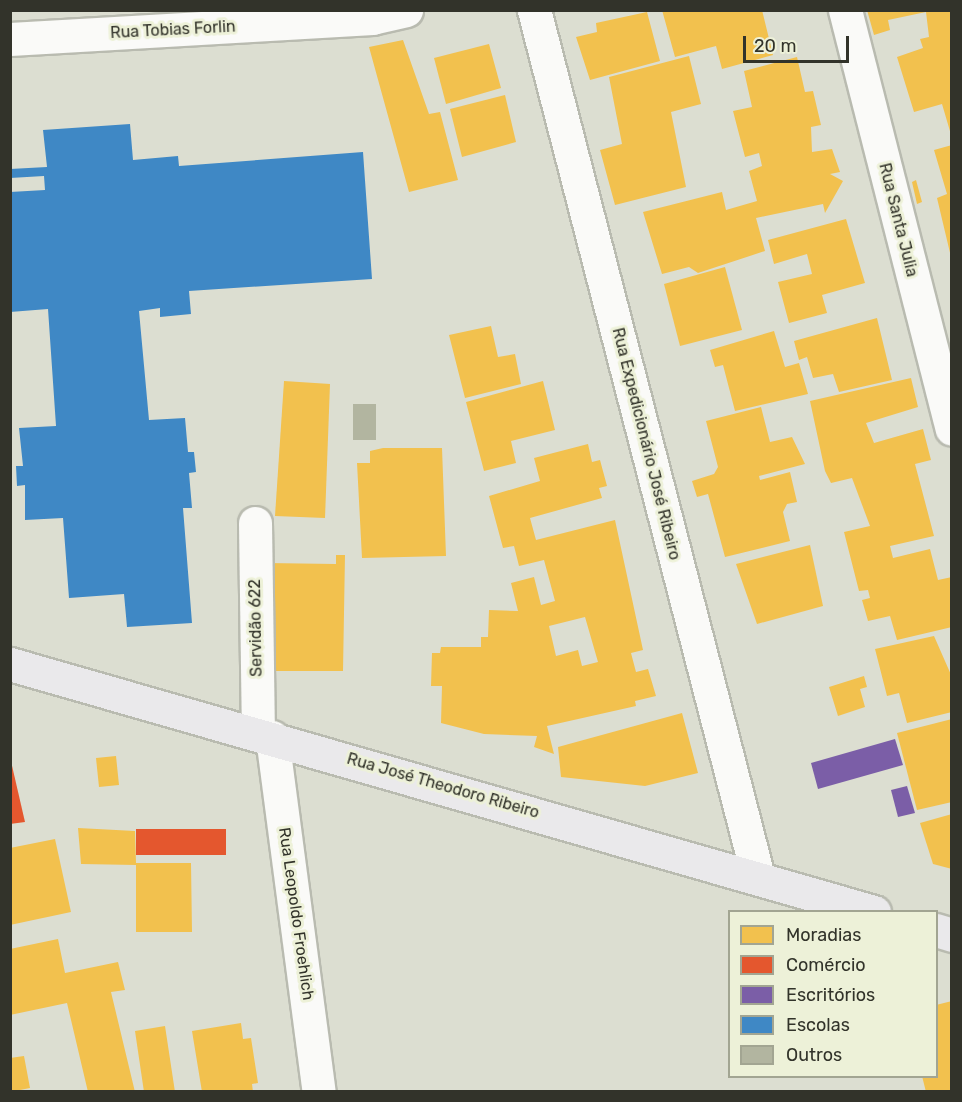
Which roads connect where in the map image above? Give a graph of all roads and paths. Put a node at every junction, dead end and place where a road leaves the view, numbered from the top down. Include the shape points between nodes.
1 (406, 10) edge
2 (534, 10) edge
3 (845, 10) edge
4 (10, 39) edge
5 (951, 429) edge
6 (255, 523) dead end
7 (10, 664) edge
8 (265, 735) junction
9 (758, 877) junction
10 (867, 910) edge
11 (319, 1092) edge

1 - 4 street, Rua Tobias Forlin via 372,18
2 - 9 street, Rua Expedicionário José Ribeiro
3 - 5 street, Rua Santa Julia
6 - 8 street, Servidão 622
7 - 8 main road, Rua José Theodoro Ribeiro
8 - 9 main road, Rua José Theodoro Ribeiro
8 - 11 street, Rua Leopoldo Froehlich
9 - 10 main road, Rua José Theodoro Ribeiro

